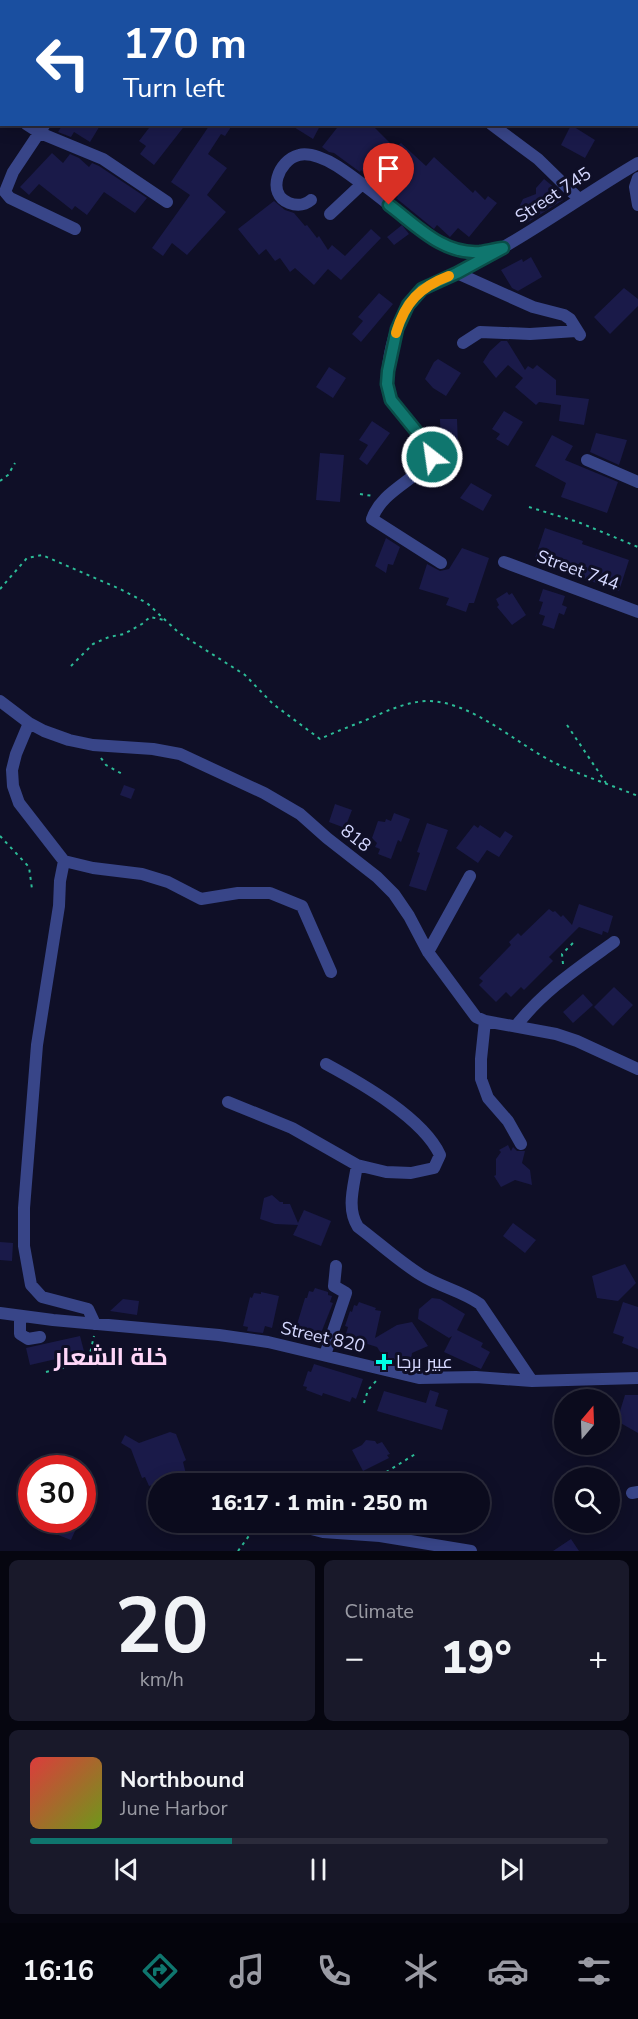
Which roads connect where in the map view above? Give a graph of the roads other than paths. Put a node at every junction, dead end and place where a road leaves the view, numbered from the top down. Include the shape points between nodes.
1 (494, 126) edge
2 (42, 128) edge
3 (638, 163) edge
4 (638, 178) edge
5 (362, 184) junction
6 (579, 199) junction
7 (311, 200) dead end
8 (167, 202) dead end
9 (638, 205) edge
10 (330, 214) dead end
11 (75, 229) dead end
12 (503, 248) junction
13 (457, 273) junction
14 (463, 343) dead end
15 (588, 460) dead end
16 (638, 482) edge
17 (504, 562) dead end
18 (441, 563) dead end
19 (638, 612) edge
20 (0, 701) edge
21 (29, 723) junction
22 (64, 861) junction
23 (470, 876) dead end
24 (614, 942) dead end
25 (428, 952) junction
26 (331, 972) dead end
27 (485, 1022) junction
28 (516, 1026) junction
29 (326, 1064) dead end
30 (638, 1069) edge
31 (228, 1101) dead end
32 (521, 1143) dead end
33 (357, 1165) junction
34 (336, 1266) dead end
35 (0, 1313) edge
36 (20, 1317) junction
37 (96, 1324) junction
38 (40, 1337) dead end
39 (325, 1355) junction
40 (638, 1378) edge
41 (532, 1381) junction
42 (337, 1533) edge
43 (471, 1551) edge

1 - 6 street via 538,159
2 - 8 street via 103,159
2 - 11 street via 13,172 5,192
3 - 6 street, Street 745
4 - 9 street
5 - 7 street via 332,163 297,155 282,168 276,183 278,194 294,204
5 - 10 street
5 - 12 street via 447,247 478,252
6 - 12 street, Street 745
12 - 13 street, Street 745
13 - 14 street via 533,307 564,315 578,333 480,332
13 - 18 street, Street 745 via 415,296 397,329 388,392 430,448 432,457 384,498 372,519
15 - 16 street
17 - 19 street, Street 744
20 - 21 street, 818
21 - 22 street via 16,754 13,786 19,803
21 - 25 street, 818 via 93,745 180,754 264,793 300,814 377,877 409,916
22 - 26 street via 142,874 201,899 238,892 270,893 287,899 302,906
22 - 37 street via 37,1045 24,1246 31,1285 42,1297 88,1309
23 - 25 street
24 - 28 street via 549,989
25 - 27 street, 818 via 476,1017
27 - 28 street
27 - 32 street via 481,1079 488,1098
28 - 30 street via 577,1041
29 - 33 street via 358,1081 405,1115 426,1134 440,1155 434,1168 411,1173
31 - 33 street via 292,1128
33 - 41 street via 351,1201 352,1218 358,1227 420,1274 480,1304
34 - 39 street via 334,1286 346,1293
35 - 36 street, Street 820
36 - 37 street, Street 820
36 - 38 street via 20,1334 28,1339
37 - 39 street, Street 820 via 219,1335
39 - 41 street, Street 820 via 419,1378
40 - 41 street, Street 820
42 - 43 street

